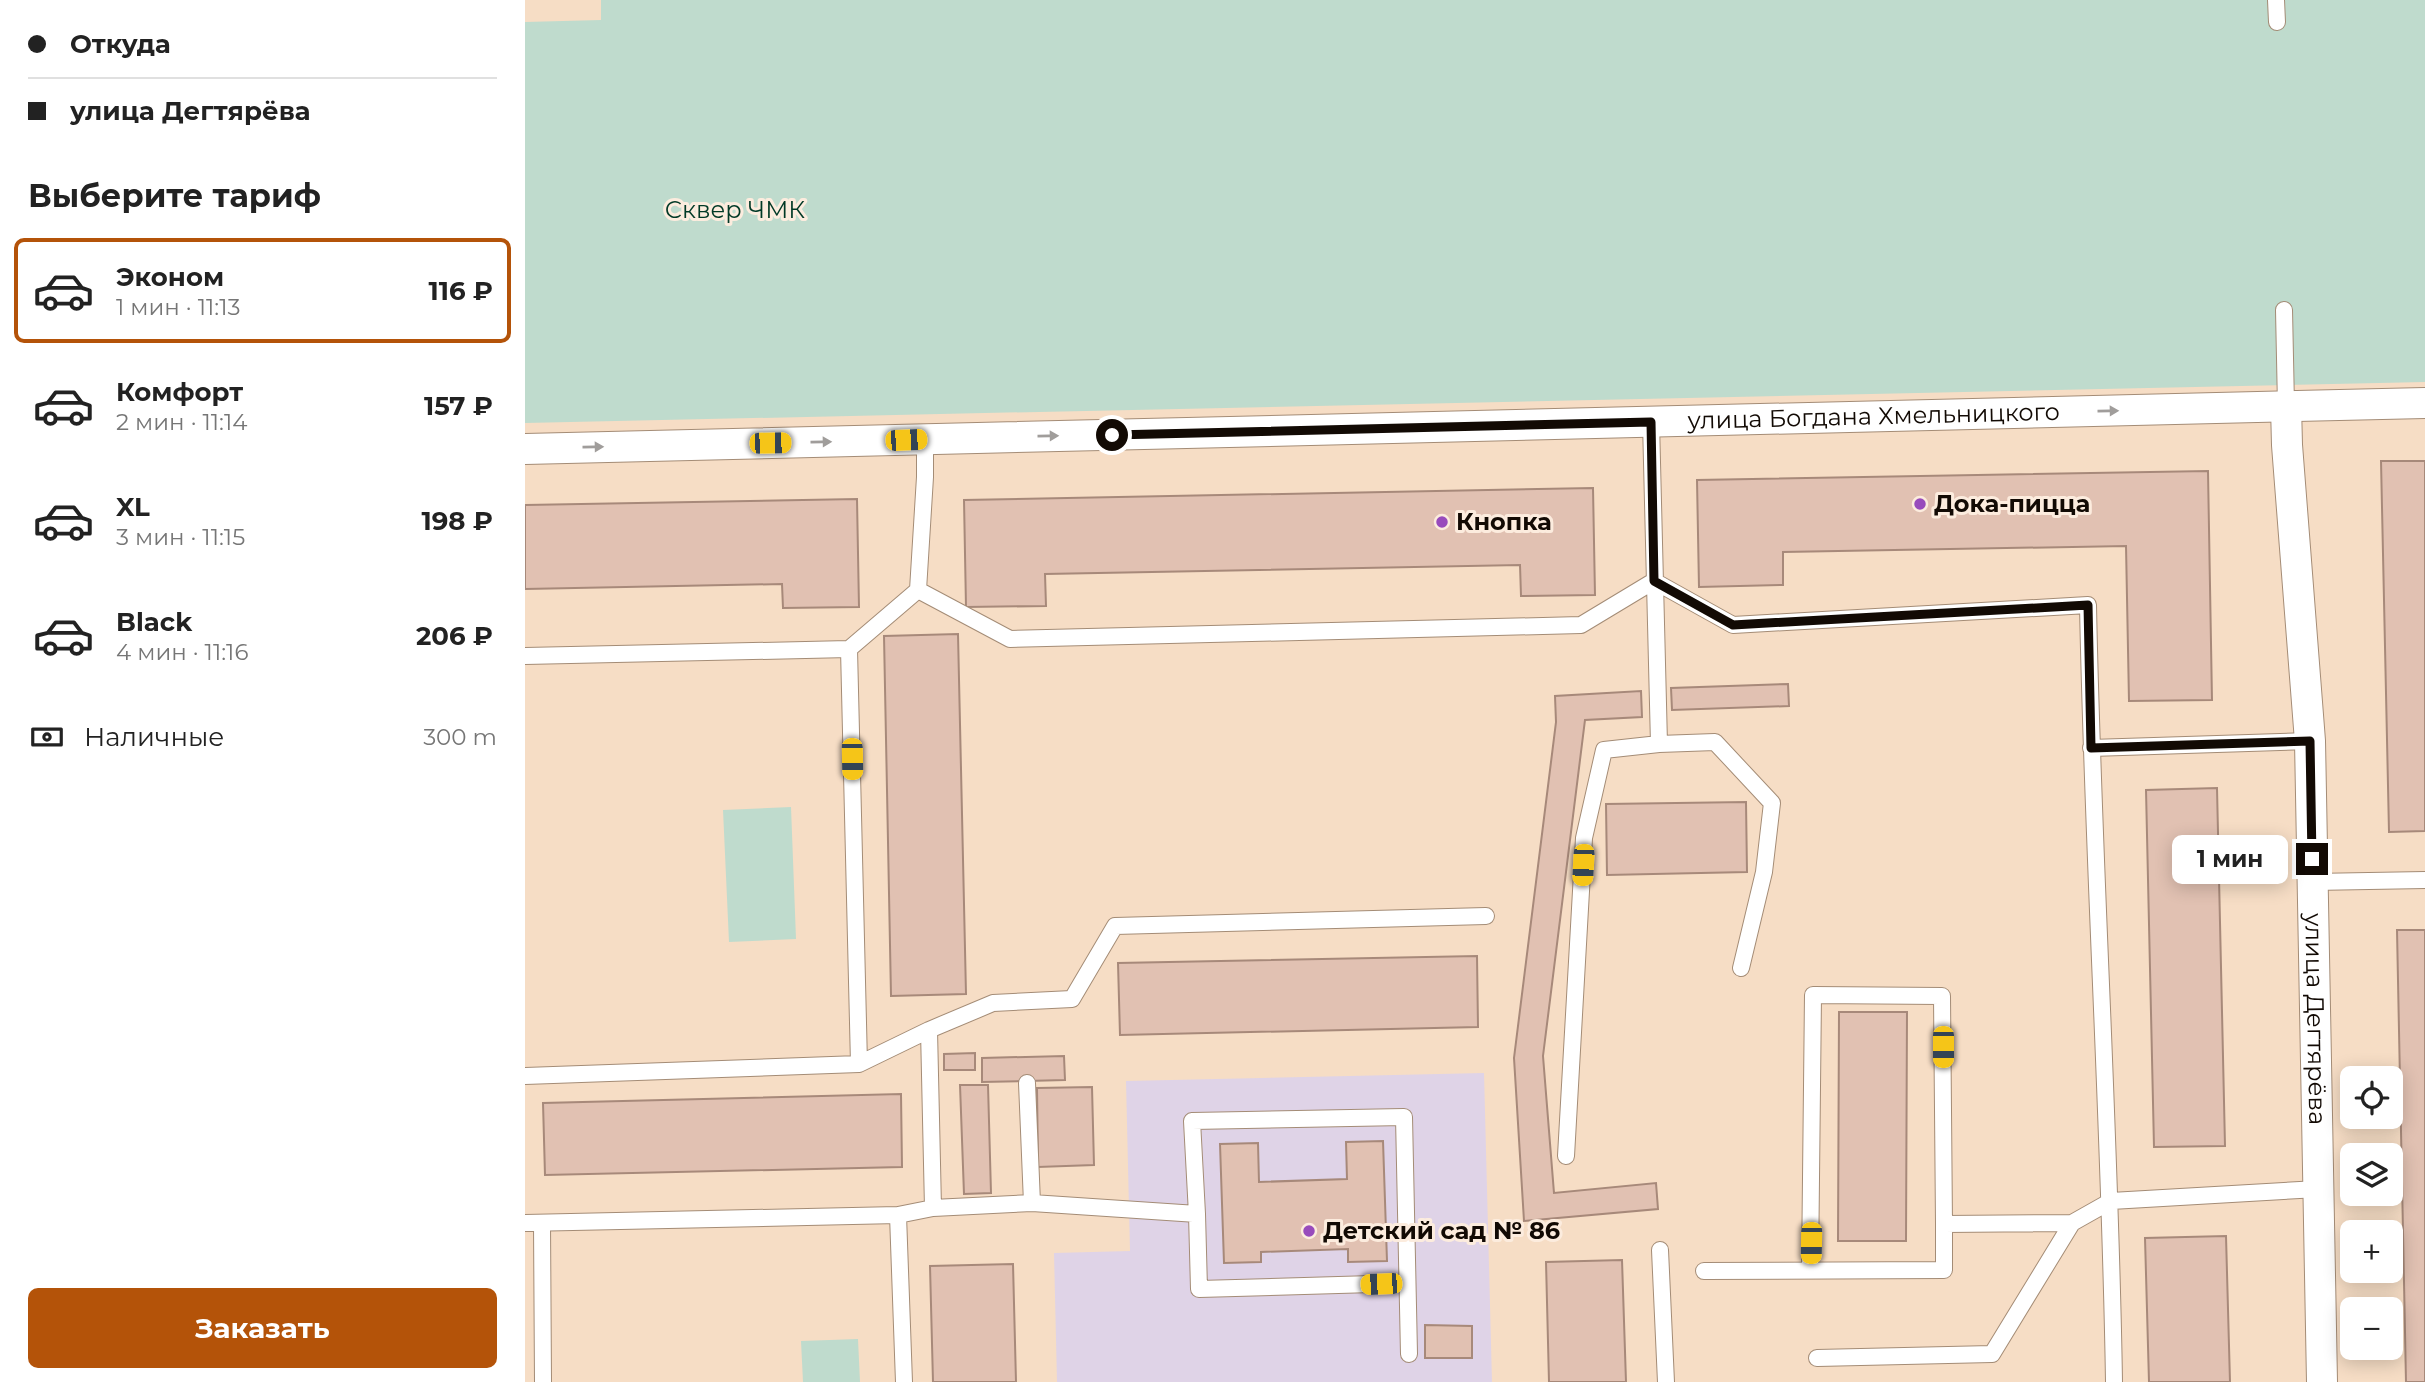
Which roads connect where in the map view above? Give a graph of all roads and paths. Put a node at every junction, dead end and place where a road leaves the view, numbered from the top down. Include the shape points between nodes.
1 (2276, 0) edge
2 (2277, 22) dead end
3 (2284, 310) dead end
4 (2425, 403) edge
5 (2286, 406) junction
6 (1651, 422) junction
7 (925, 439) junction
8 (525, 449) edge
9 (1654, 581) junction
10 (918, 590) junction
11 (849, 649) junction
12 (525, 656) edge
13 (2310, 741) junction
14 (1659, 744) junction
15 (2091, 748) junction
16 (2425, 880) edge
17 (2313, 882) junction
18 (1486, 916) dead end
19 (1741, 968) dead end
20 (929, 1030) junction
21 (859, 1063) junction
22 (525, 1076) edge
23 (1027, 1083) dead end
24 (1566, 1156) dead end
25 (2319, 1189) junction
26 (2111, 1201) junction
27 (1032, 1203) junction
28 (933, 1208) junction
29 (1197, 1214) junction
30 (898, 1215) junction
31 (525, 1223) edge
32 (542, 1223) junction
33 (2072, 1223) junction
34 (1944, 1224) junction
35 (1660, 1250) dead end
36 (1810, 1270) junction
37 (1704, 1271) dead end
38 (1407, 1283) junction
39 (1409, 1354) dead end
40 (1817, 1358) dead end
41 (543, 1382) edge
42 (904, 1382) edge
43 (1666, 1382) edge
44 (2114, 1382) edge
45 (2322, 1382) edge

1 - 2 lane
3 - 5 lane
4 - 5 street, улица Богдана Хмельницкого
6 -> 5 street, улица Богдана Хмельницкого
5 - 13 street, улица Дегтярёва
7 -> 6 street, улица Богдана Хмельницкого
6 - 9 lane
8 -> 7 street, улица Богдана Хмельницкого
7 - 10 lane
9 - 10 lane via 1581,625 1010,639
9 - 14 lane
9 - 15 lane via 1733,625 2088,605
10 - 11 lane
11 - 12 lane
11 - 21 lane
13 - 15 lane
13 - 17 street, улица Дегтярёва
14 - 19 lane via 1715,742 1772,803 1764,873
14 - 24 lane via 1604,750 1584,838
15 - 26 lane
16 - 17 lane
17 - 25 street, улица Дегтярёва
18 - 20 lane via 1115,926 1072,999 993,1003
20 - 21 lane
20 - 28 lane
21 - 22 lane
23 - 27 lane
25 - 26 lane
25 - 45 street, улица Дегтярёва
26 - 33 lane
26 - 44 lane
27 - 28 lane
27 - 29 lane
28 - 30 lane
29 - 38 lane via 1199,1289
29 - 38 lane via 1192,1121 1404,1116
30 - 32 lane
30 - 42 lane
31 - 32 lane
32 - 41 lane
33 - 34 lane
33 - 40 lane via 1991,1354
34 - 36 lane via 1944,1270
34 - 36 lane via 1942,996 1813,995
35 - 43 lane
36 - 37 lane
38 - 39 lane

